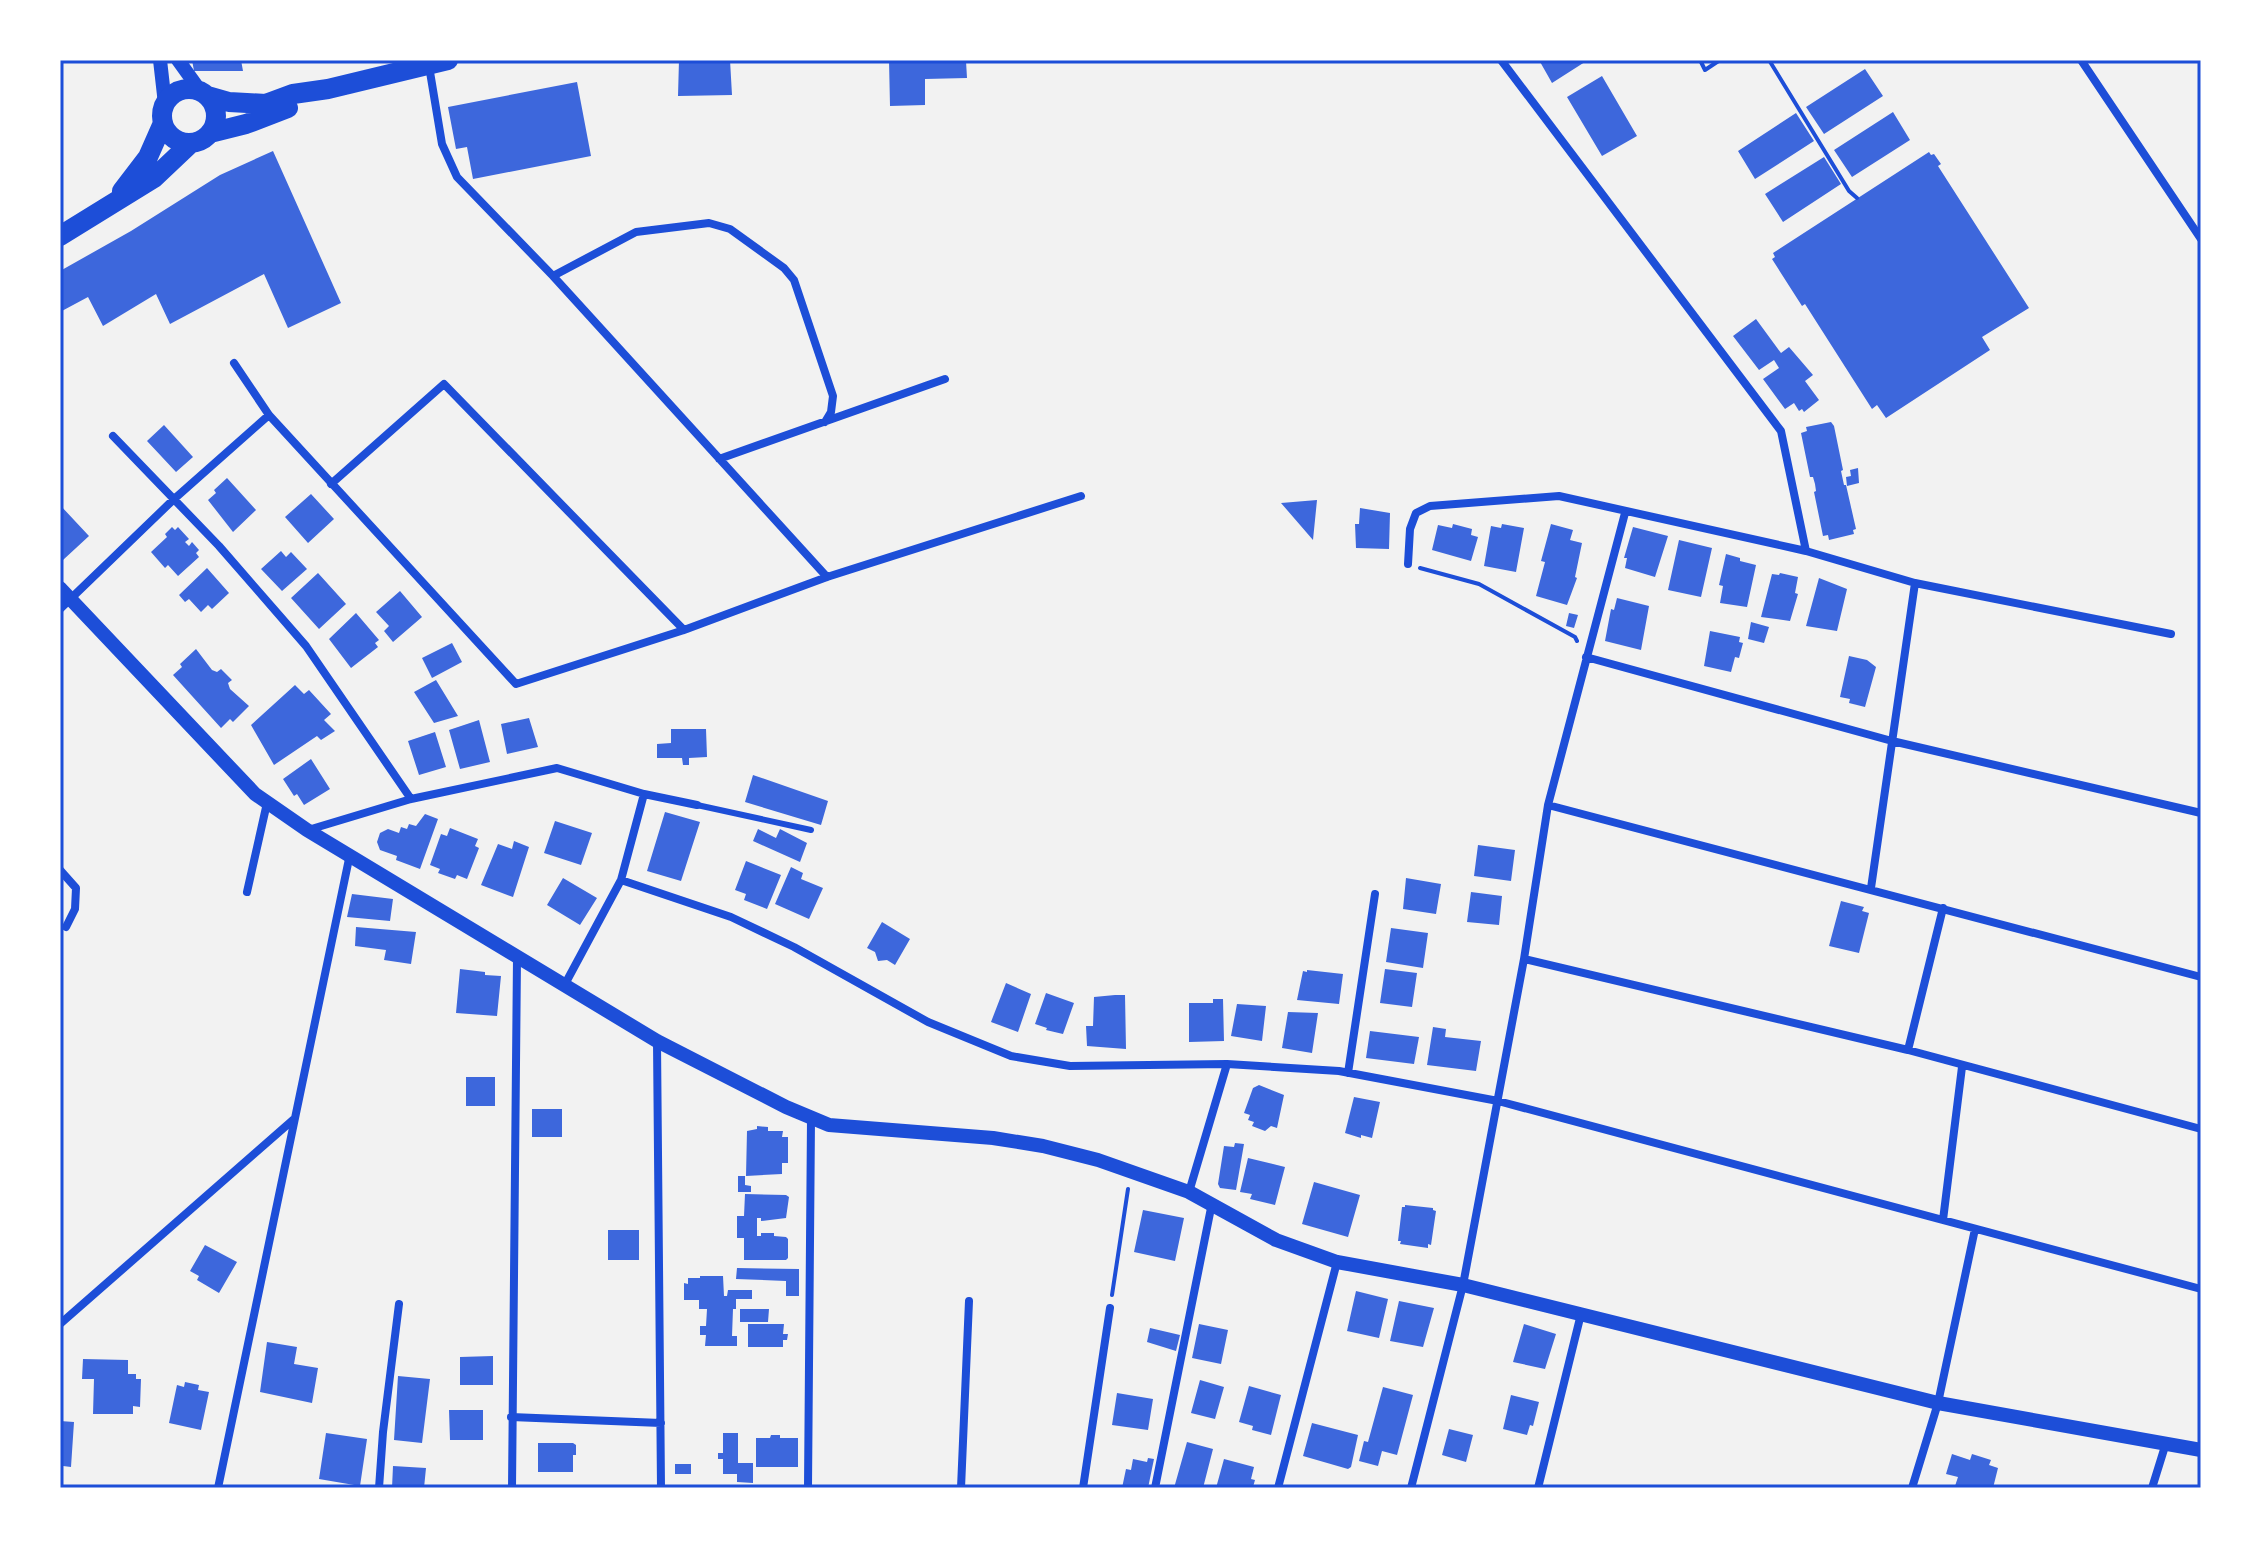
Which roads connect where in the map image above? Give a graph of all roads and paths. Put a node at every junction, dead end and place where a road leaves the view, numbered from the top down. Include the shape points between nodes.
1 (160, 60) edge
2 (178, 60) edge
3 (1501, 60) edge
4 (1700, 60) edge
5 (1720, 60) edge
6 (1769, 60) edge
7 (2081, 60) edge
8 (438, 62) edge
9 (328, 89) junction
10 (204, 94) junction
11 (164, 114) junction
12 (210, 133) junction
13 (191, 143) junction
14 (1857, 198) dead end
15 (113, 201) junction
16 (60, 236) edge
17 (2201, 239) edge
18 (553, 276) junction
19 (234, 363) dead end
20 (945, 379) dead end
21 (269, 415) junction
22 (825, 422) junction
23 (113, 436) dead end
24 (719, 459) junction
25 (331, 484) junction
26 (1081, 496) dead end
27 (173, 500) junction
28 (1625, 513) junction
29 (1806, 551) junction
30 (1408, 564) joint
31 (827, 577) junction
32 (1915, 583) junction
33 (63, 598) edge
34 (684, 630) junction
35 (2171, 634) dead end
36 (1586, 657) junction
37 (1892, 741) junction
38 (644, 794) junction
39 (411, 799) junction
40 (267, 803) junction
41 (697, 805) joint
42 (1548, 805) junction
43 (2201, 813) edge
44 (307, 830) junction
45 (811, 830) dead end
46 (350, 854) junction
47 (60, 870) edge
48 (621, 880) junction
49 (1871, 888) junction
50 (247, 892) dead end
51 (1375, 894) dead end
52 (1943, 908) junction
53 (66, 927) dead end
54 (517, 958) junction
55 (1524, 959) junction
56 (2201, 977) edge
57 (564, 986) junction
58 (657, 1041) junction
59 (1908, 1050) junction
60 (1227, 1064) junction
61 (1962, 1067) junction
62 (1348, 1073) junction
63 (1498, 1101) junction
64 (294, 1119) junction
65 (811, 1119) junction
66 (2201, 1129) edge
67 (1131, 1171) junction
68 (1189, 1192) junction
69 (1212, 1203) junction
70 (1943, 1220) junction
71 (1975, 1229) junction
72 (1337, 1262) junction
73 (1463, 1285) junction
74 (2201, 1289) edge
75 (969, 1301) dead end
76 (399, 1304) dead end
77 (1110, 1308) joint
78 (1581, 1314) junction
79 (60, 1324) edge
80 (1938, 1403) junction
81 (511, 1417) junction
82 (661, 1423) junction
83 (2166, 1443) junction
84 (2201, 1450) edge
85 (218, 1488) edge
86 (379, 1488) edge
87 (512, 1488) edge
88 (661, 1488) edge
89 (808, 1488) edge
90 (961, 1488) edge
91 (1083, 1488) edge
92 (1155, 1488) edge
93 (1278, 1488) edge
94 (1411, 1488) edge
95 (1538, 1488) edge
96 (1912, 1488) edge
97 (2152, 1488) edge

1 - 11 street
2 - 10 street
3 - 29 street via 1781,431
4 - 5 path via 1705,70
6 - 14 path
7 - 17 street
8 - 9 main road
8 - 18 street via 442,144 457,177
9 - 10 main road via 266,104
9 - 12 main road via 298,105
10 - 11 main road via 184,89 169,97
10 - 12 main road via 216,118
11 - 13 main road via 173,138
11 - 15 main road via 141,168
12 - 13 main road
13 - 15 main road via 154,178
15 - 16 main road
18 - 22 street via 641,231 709,223 726,227 784,268 796,284 833,396
18 - 24 street
19 - 21 street
20 - 22 street
21 - 25 street
21 - 27 street
22 - 24 street
23 - 27 street
24 - 31 street
25 - 34 street via 516,684
25 - 34 street via 444,384
26 - 31 street
27 - 33 street
27 - 39 street via 306,646
28 - 29 street
28 - 30 street via 1559,496 1430,506 1416,513
28 - 36 street
29 - 32 street
30 - 36 path via 1501,594 1575,637
31 - 34 street
32 - 35 street
32 - 37 street
33 - 40 street
36 - 37 street
36 - 42 street
37 - 43 street
37 - 49 street
38 - 39 street via 557,768
38 - 41 street
38 - 48 street
39 - 44 street
40 - 44 street
40 - 50 street
41 - 45 lane
42 - 49 street
42 - 55 street
44 - 46 street
46 - 54 street
46 - 64 street
47 - 53 street via 76,888 75,909
48 - 57 street
48 - 60 street via 731,917 928,1022 1011,1056 1070,1066
49 - 52 street
51 - 62 street
52 - 56 street
52 - 59 street
54 - 57 street
54 - 81 street
55 - 59 street
55 - 63 street
57 - 58 street
58 - 65 street
58 - 82 street
59 - 61 street
60 - 62 street
60 - 68 street
61 - 66 street
61 - 70 street
62 - 63 street
63 - 70 street
63 - 73 street
64 - 79 street
64 - 85 street
65 - 67 street via 848,1128 1043,1146
65 - 89 street
67 - 68 street
67 - 77 path
68 - 69 street
69 - 72 street via 1276,1240
69 - 92 street
70 - 71 street
71 - 74 street
71 - 80 street
72 - 73 street
72 - 93 street
73 - 78 street
73 - 94 street
75 - 90 street
76 - 86 street
77 - 91 street
78 - 80 street
78 - 95 street
80 - 83 street
80 - 96 street
81 - 82 street
81 - 87 street
82 - 88 street
83 - 84 street
83 - 97 street

